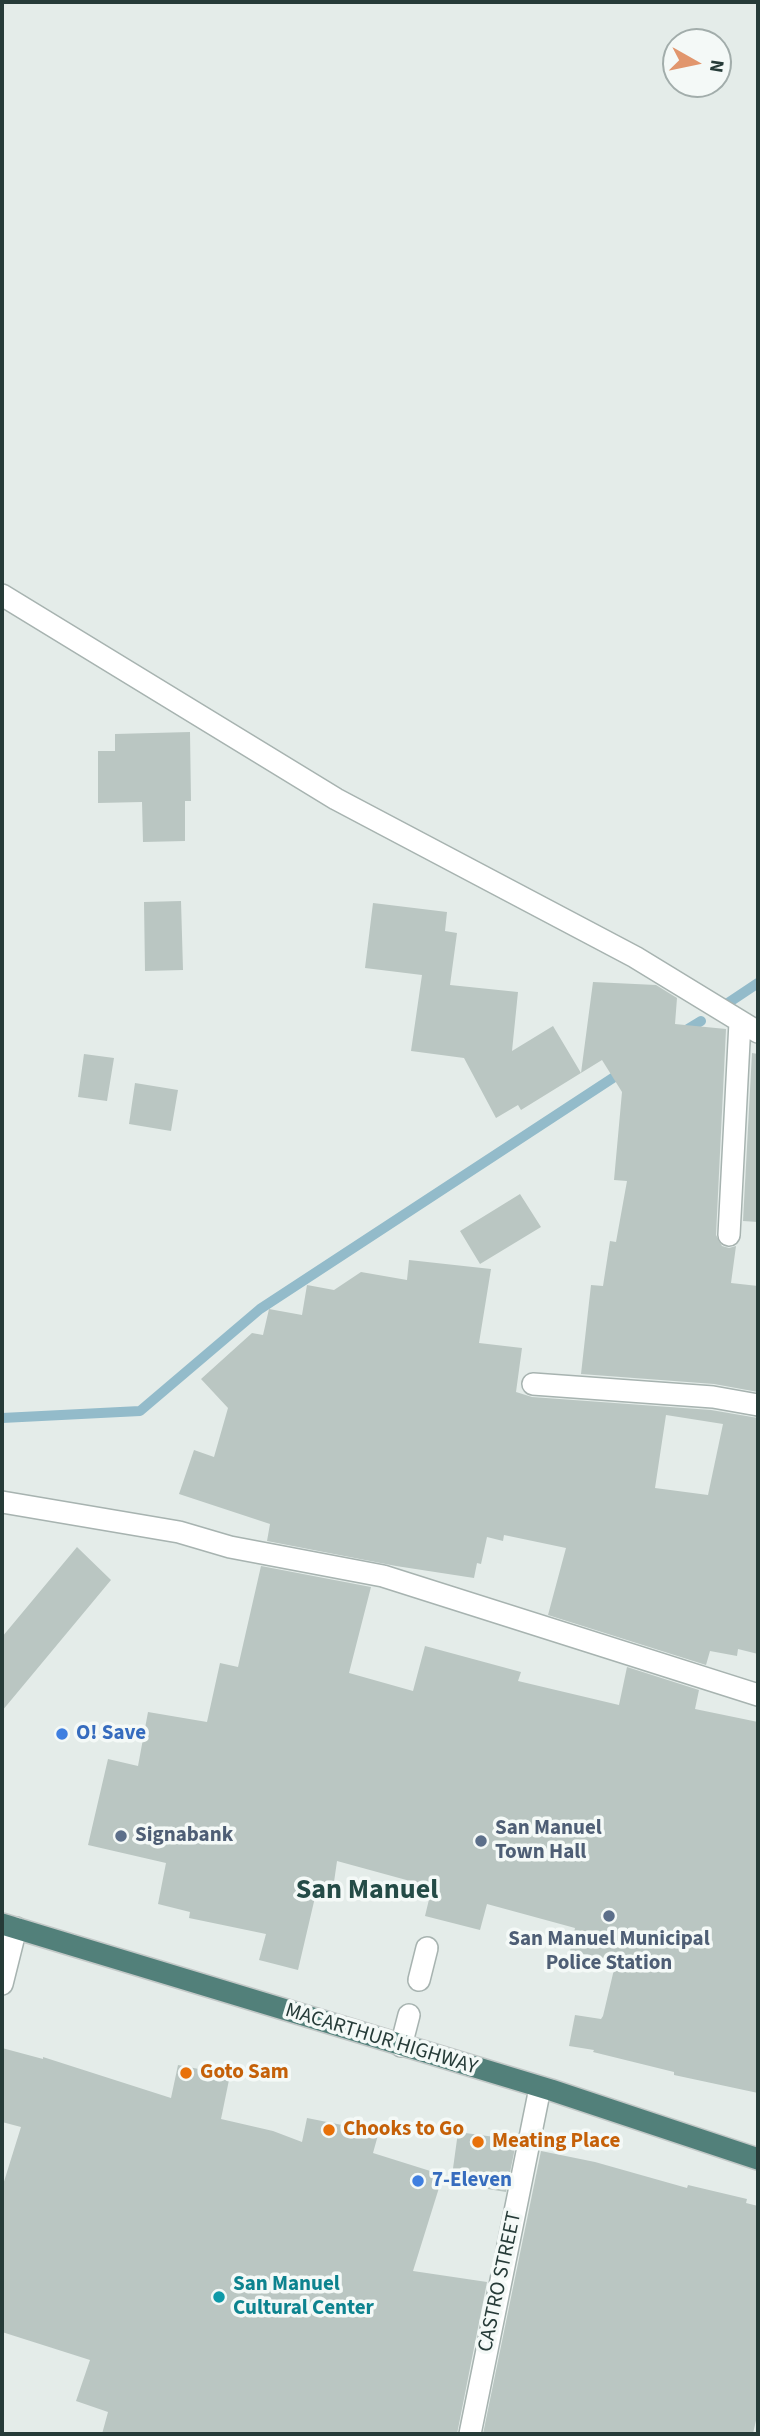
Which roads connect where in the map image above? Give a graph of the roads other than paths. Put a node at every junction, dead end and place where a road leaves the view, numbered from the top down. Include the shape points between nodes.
1 (2, 595) edge
2 (749, 1027) edge
3 (729, 1235) dead end
4 (533, 1384) dead end
5 (758, 1405) edge
6 (3, 1502) edge
7 (758, 1695) edge
8 (9, 1926) edge
9 (428, 1948) dead end
10 (419, 1980) dead end
11 (2, 1984) edge
12 (410, 2015) dead end
13 (401, 2046) junction
14 (540, 2088) junction
15 (758, 2159) edge
16 (470, 2434) edge

1 - 2 street via 336,799 635,957
2 - 3 street
4 - 5 street via 713,1397
6 - 7 street via 179,1532 230,1547 383,1576
8 - 11 street
8 - 13 highway, MACARTHUR HIGHWAY
9 - 10 street
12 - 13 street
13 - 14 highway, MACARTHUR HIGHWAY
14 - 15 highway, MACARTHUR HIGHWAY
14 - 16 street, CASTRO STREET

